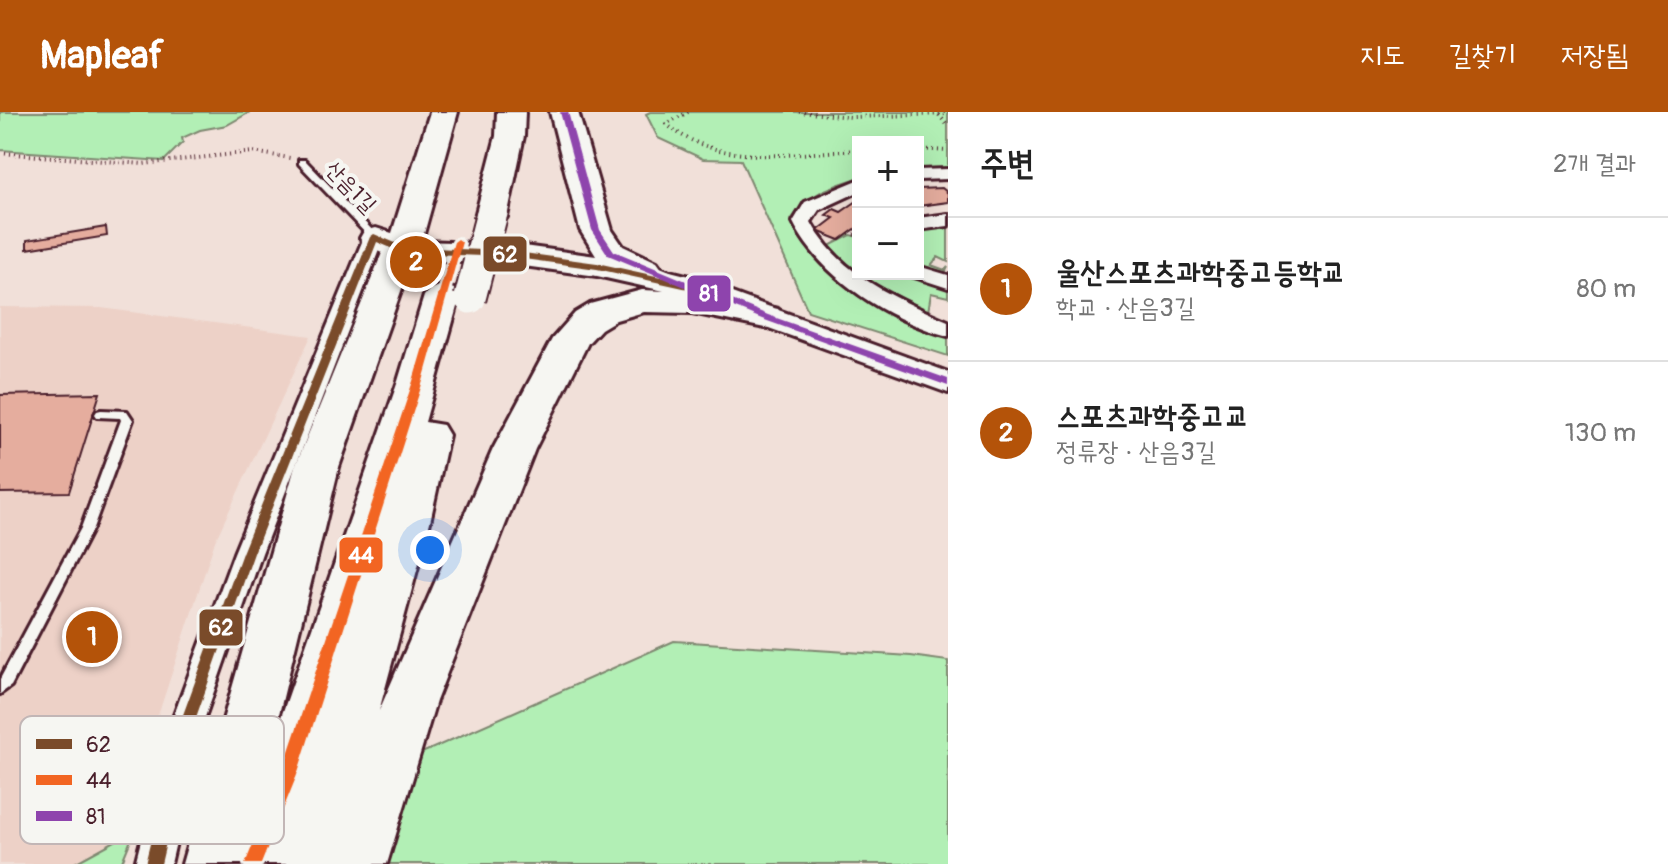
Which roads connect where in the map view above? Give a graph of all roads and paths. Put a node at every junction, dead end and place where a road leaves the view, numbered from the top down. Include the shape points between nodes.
1 (444, 112) edge
2 (489, 112) edge
3 (511, 112) edge
4 (564, 112) edge
5 (688, 112) edge
6 (799, 112) edge
7 (948, 114) edge
8 (939, 115) junction
9 (948, 126) edge
10 (924, 149) edge
11 (852, 150) edge
12 (948, 151) edge
13 (0, 153) edge
14 (302, 162) joint
15 (948, 174) edge
16 (924, 175) edge
17 (852, 188) edge
18 (478, 216) junction
19 (948, 220) edge
20 (924, 223) edge
21 (849, 234) dead end
22 (852, 234) edge
23 (388, 243) junction
24 (924, 274) edge
25 (948, 282) edge
26 (688, 286) junction
27 (456, 297) junction
28 (765, 317) junction
29 (948, 329) edge
30 (948, 383) edge
31 (101, 414) dead end
32 (0, 688) edge
33 (190, 716) edge
34 (251, 716) edge
35 (284, 785) edge
36 (158, 844) edge
37 (217, 844) edge
38 (261, 844) edge
39 (153, 864) edge
40 (212, 864) edge
41 (253, 864) edge
42 (307, 864) edge
43 (357, 864) edge

1 - 23 highway
2 - 18 highway
3 - 18 highway via 510,136
4 - 26 highway via 596,230 611,253
5 - 11 path via 666,124 676,135 708,150 775,155
6 - 8 path
7 - 8 path
8 - 9 path
10 - 12 path
13 - 14 path via 144,164 236,151 279,154
14 - 23 lane, 산음1길
15 - 16 street
17 - 29 street via 812,206 802,222 806,235 843,274
18 - 27 highway, bridge
19 - 20 street
21 - 22 path
23 - 26 highway via 597,266
23 - 33 street via 248,553
23 - 34 highway via 394,259 317,467
24 - 25 street
26 - 28 street
27 - 35 highway via 418,381
27 - 42 highway via 407,522
28 - 30 street
28 - 43 highway via 692,302 642,301 603,312 571,339 514,449 409,701
31 - 32 lane via 123,414 127,420 87,528
36 - 39 street
37 - 40 highway
38 - 41 highway

